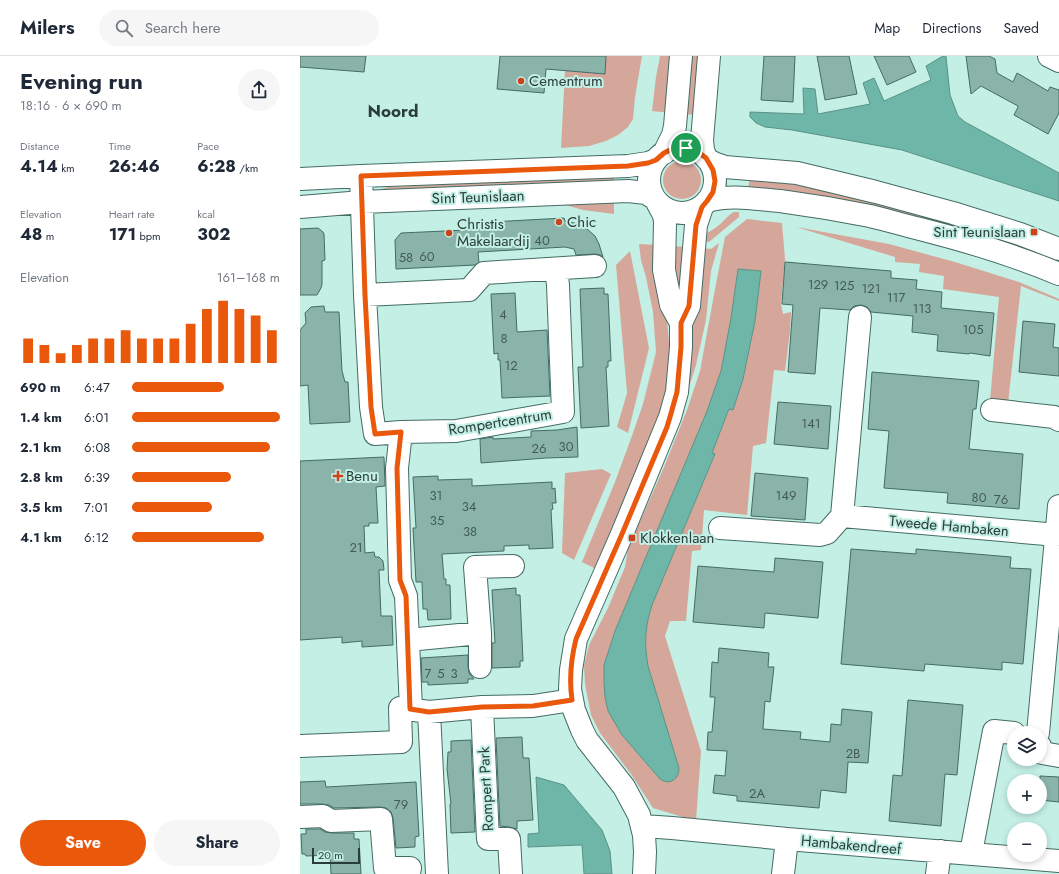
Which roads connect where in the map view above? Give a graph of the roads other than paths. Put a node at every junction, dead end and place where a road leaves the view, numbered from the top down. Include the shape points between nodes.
1 (681, 56) edge
2 (709, 56) edge
3 (1049, 56) edge
4 (1059, 61) edge
5 (660, 156) junction
6 (707, 159) junction
7 (361, 176) junction
8 (300, 179) edge
9 (656, 200) junction
10 (362, 202) junction
11 (705, 204) junction
12 (300, 207) edge
13 (1059, 249) edge
14 (595, 266) dead end
15 (1059, 274) edge
16 (557, 277) junction
17 (365, 295) junction
18 (860, 318) dead end
19 (681, 323) junction
20 (992, 410) dead end
21 (1059, 420) edge
22 (401, 432) junction
23 (1059, 506) edge
24 (842, 516) junction
25 (720, 528) dead end
26 (1057, 535) junction
27 (513, 566) dead end
28 (480, 633) junction
29 (408, 640) junction
30 (480, 667) dead end
31 (572, 700) junction
32 (482, 707) junction
33 (420, 710) junction
34 (1039, 726) edge
35 (1007, 732) edge
36 (300, 746) edge
37 (1047, 754) edge
38 (1059, 756) edge
39 (300, 817) edge
40 (643, 826) junction
41 (786, 839) junction
42 (940, 851) junction
43 (971, 853) junction
44 (1059, 861) edge
45 (410, 874) edge
46 (437, 874) edge
47 (510, 874) edge
48 (644, 874) edge
49 (783, 874) edge
50 (937, 874) edge

1 - 5 street via 673,136
2 - 6 street via 702,140
3 - 4 street
5 - 6 street via 674,148 686,148 697,151
5 - 7 street, Sint Teunislaan via 648,163 628,166
5 - 9 street via 651,169 649,179
6 - 11 street via 715,181 713,192
6 - 13 street via 725,167 797,173 869,191 1013,232
7 - 8 street, Sint Teunislaan
7 - 10 street, Rompertcentrum
9 - 10 street, Sint Teunislaan via 646,193 628,191
9 - 11 street via 663,207 678,213 695,211
9 - 19 street via 664,215 664,270 671,305
10 - 12 street, Sint Teunislaan
10 - 17 street, Rompertcentrum
11 - 15 street via 723,197 735,196 870,216 949,237
11 - 19 street via 696,225 689,306
14 - 16 street
16 - 17 street via 484,273 469,290
16 - 22 street, Rompertcentrum via 563,412 456,431
17 - 22 street, Rompertcentrum via 371,407 375,434
18 - 24 street
19 - 31 street via 677,392 670,417 576,639 570,680
20 - 21 street
22 - 29 street via 397,468 400,580 406,596
23 - 26 street
24 - 25 street via 827,533 820,535
24 - 26 street, Tweede Hambaken
26 - 34 street
27 - 28 street via 475,567
28 - 29 street
28 - 30 street
29 - 33 street
31 - 32 street via 533,706
31 - 40 street via 587,740 624,787
32 - 33 street
32 - 47 street, Rompert Park via 489,845 509,839
33 - 36 street via 400,708 401,742
33 - 46 street
35 - 43 street via 994,731
37 - 38 street
39 - 45 street via 323,816 331,821 381,819 385,868 410,868
40 - 41 street, Hambakendreef
40 - 48 street via 646,852
41 - 42 street, Hambakendreef
41 - 49 street
42 - 43 street, Hambakendreef
42 - 50 street
43 - 44 street, Hambakendreef

